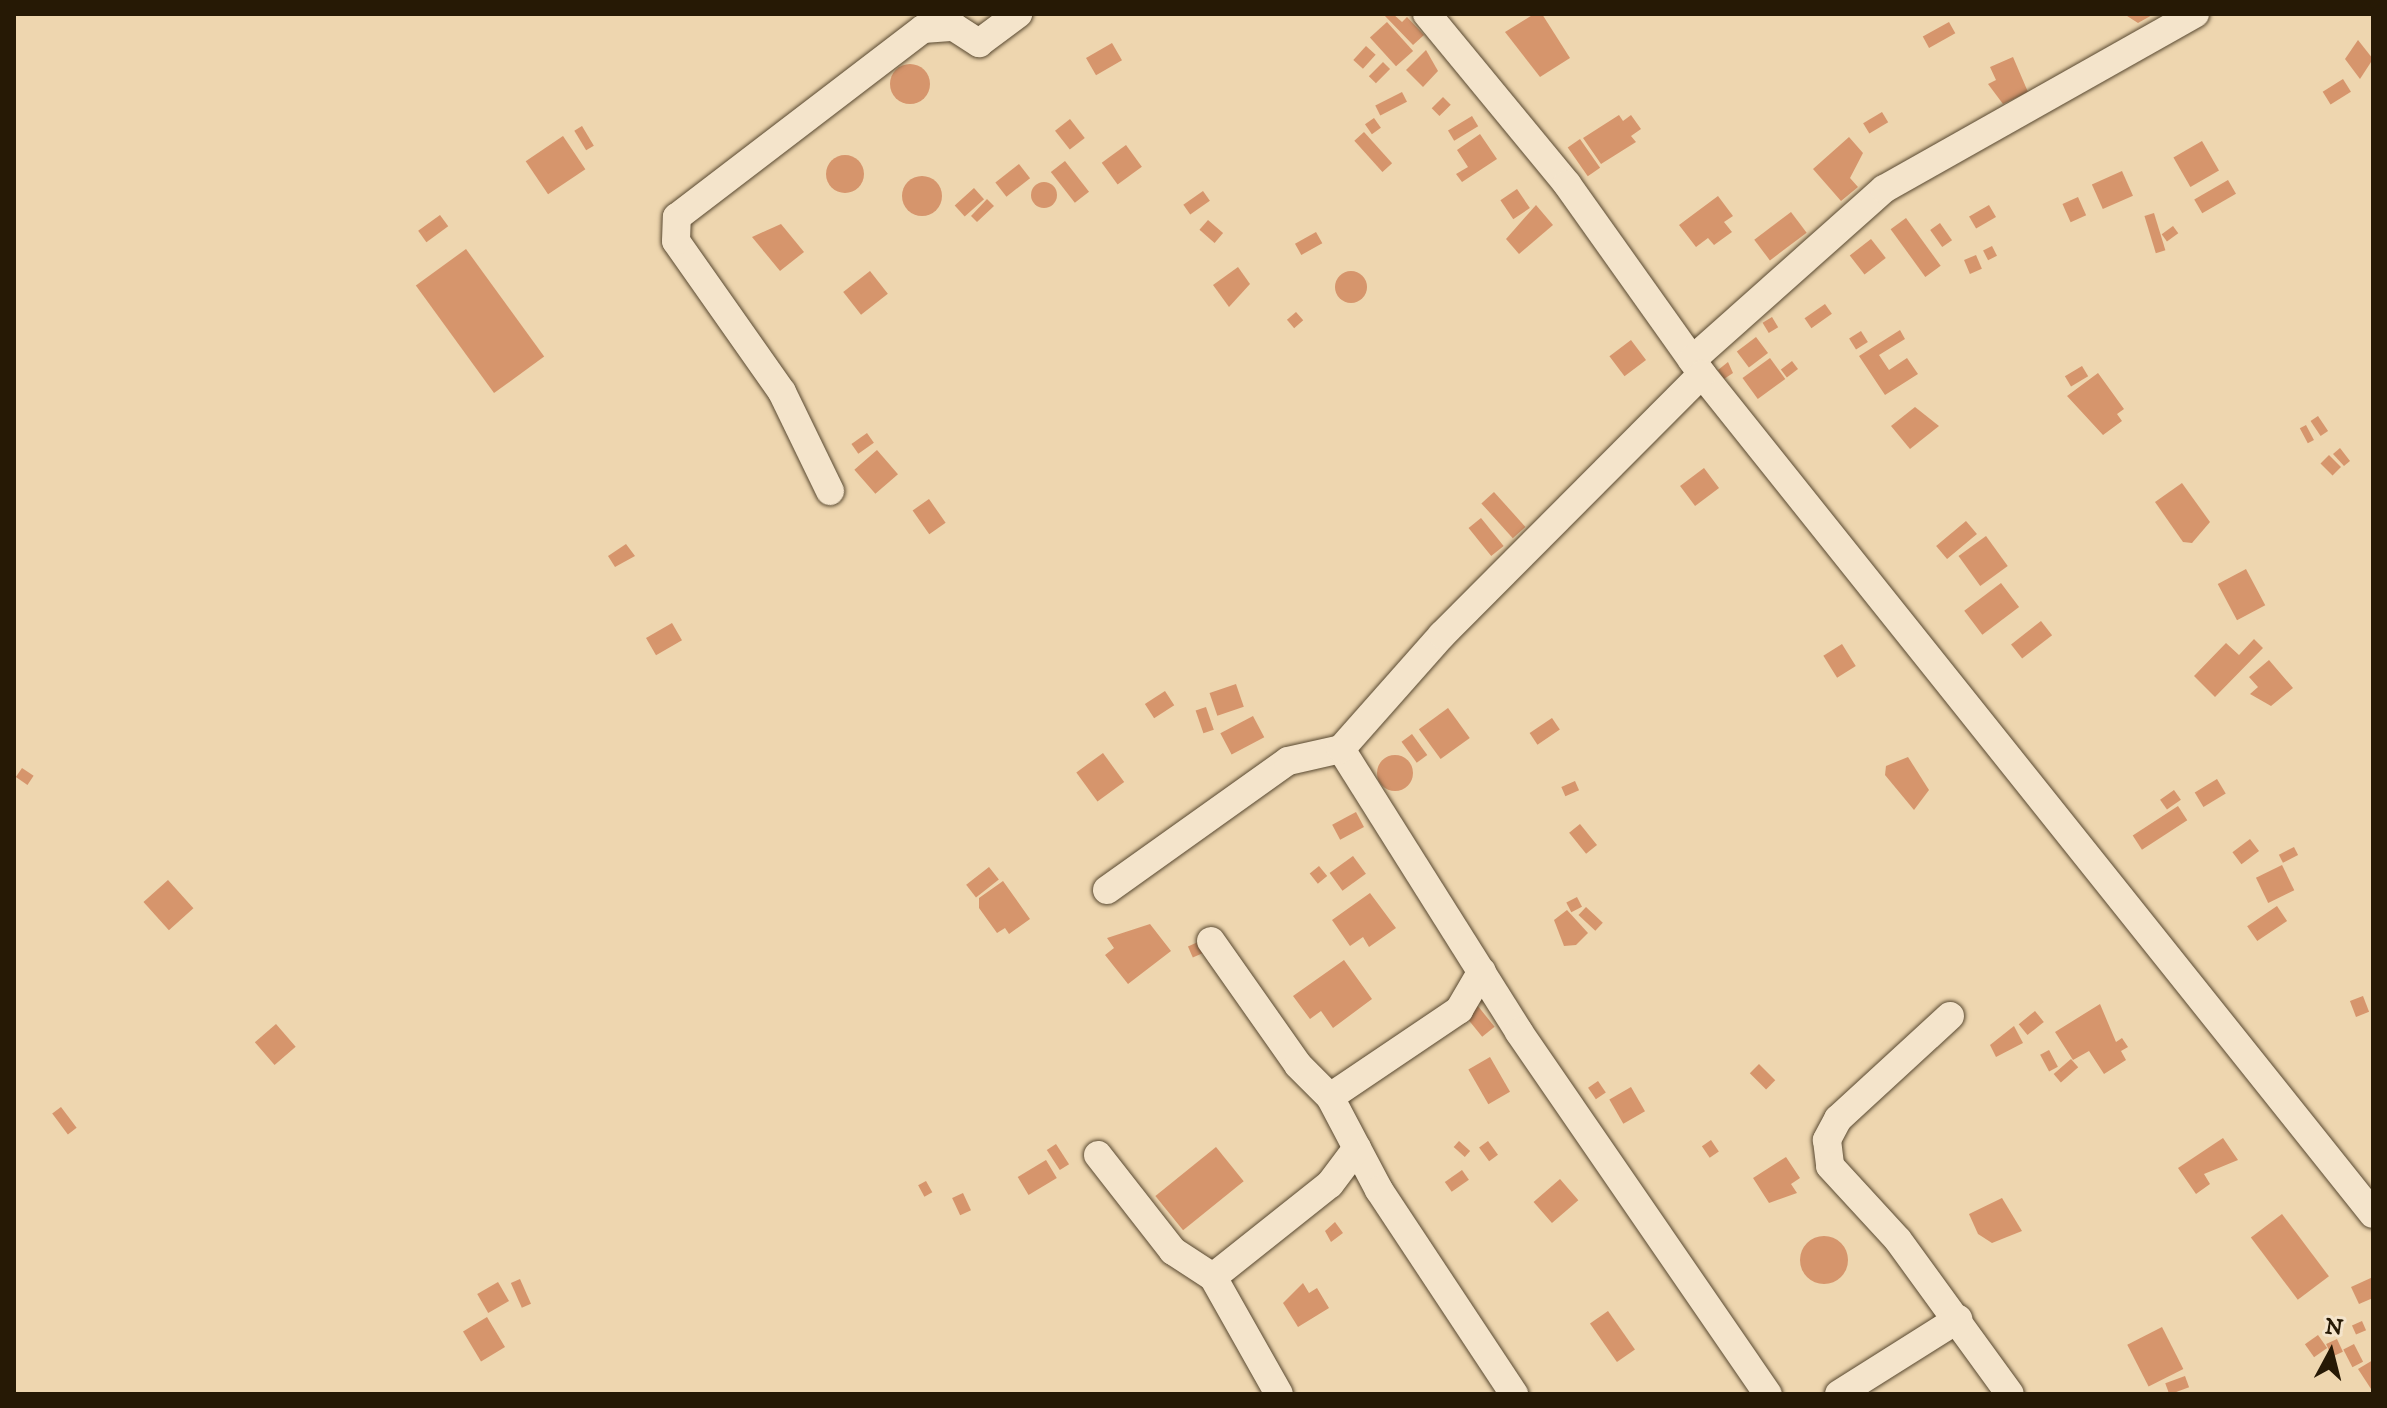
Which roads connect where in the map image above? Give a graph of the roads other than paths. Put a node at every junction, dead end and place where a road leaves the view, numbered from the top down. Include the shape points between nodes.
1 (1018, 14) edge
2 (1427, 14) edge
3 (2195, 14) edge
4 (1697, 367) junction
5 (830, 491) dead end
6 (1341, 749) junction
7 (1107, 890) dead end
8 (1211, 941) dead end
9 (1482, 971) junction
10 (1950, 1016) dead end
11 (1330, 1097) junction
12 (1357, 1148) junction
13 (1098, 1155) dead end
14 (2373, 1214) edge
15 (1213, 1277) junction
16 (1958, 1319) junction
17 (1279, 1394) edge
18 (1514, 1394) edge
19 (1768, 1394) edge
20 (1839, 1394) edge
21 (2010, 1394) edge

1 - 5 street via 979,43 954,27 923,29 677,217 676,241 782,392
2 - 4 street via 1567,184
3 - 4 street via 1884,189
4 - 6 street
4 - 14 street
6 - 7 street via 1288,761
6 - 9 street
8 - 11 street via 1298,1065
9 - 11 street via 1459,1010
9 - 19 street
10 - 16 street via 1838,1119 1827,1140 1830,1166
11 - 12 street
12 - 15 street via 1330,1184
12 - 18 street
13 - 15 street via 1173,1251
15 - 17 street
16 - 20 street
16 - 21 street

